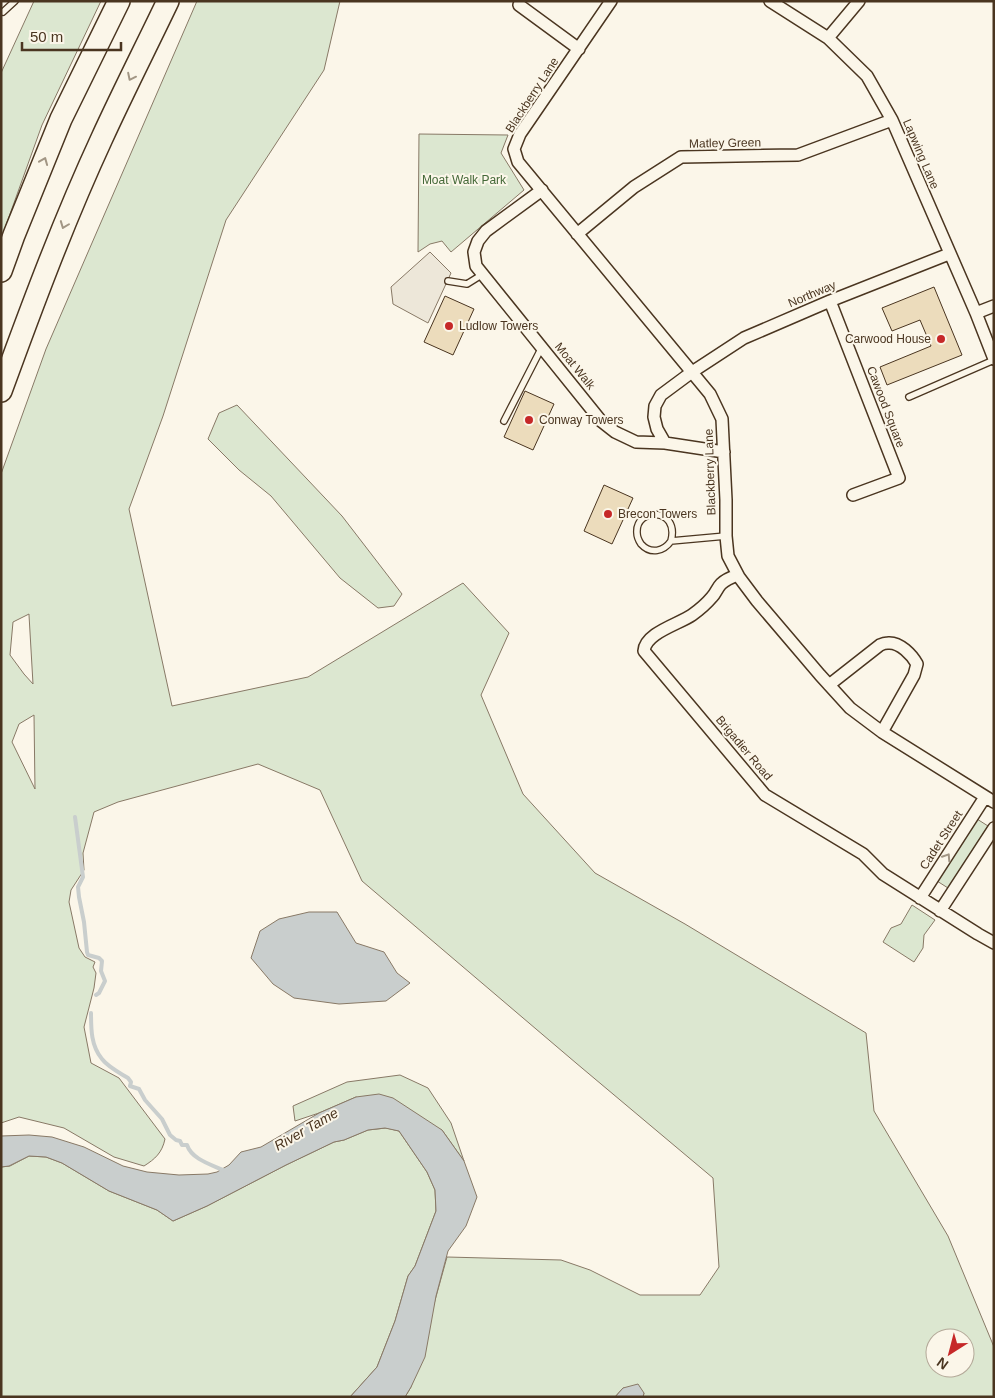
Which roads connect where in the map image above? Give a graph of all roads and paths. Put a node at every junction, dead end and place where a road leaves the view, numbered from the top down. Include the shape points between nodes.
1 (15, 1) edge
2 (119, 1) edge
3 (168, 1) edge
4 (611, 1) edge
5 (770, 1) edge
6 (859, 1) edge
7 (519, 5) dead end
8 (4, 12) dead end
9 (828, 38) junction
10 (579, 49) junction
11 (892, 120) junction
12 (542, 190) junction
13 (577, 234) junction
14 (949, 254) junction
15 (1, 271) edge
16 (483, 274) junction
17 (448, 281) dead end
18 (830, 301) junction
19 (994, 306) edge
20 (976, 313) junction
21 (542, 347) junction
22 (994, 359) edge
23 (692, 372) junction
24 (1, 391) edge
25 (908, 398) dead end
26 (504, 421) dead end
27 (665, 443) junction
28 (724, 452) junction
29 (853, 495) dead end
30 (726, 536) junction
31 (671, 541) junction
32 (738, 575) junction
33 (829, 685) junction
34 (882, 732) junction
35 (990, 800) edge
36 (994, 828) edge
37 (920, 898) junction
38 (940, 911) junction
39 (994, 943) edge

1 - 8 lane
15 -> 2 highway via 60,119
3 -> 24 highway via 67,217
4 - 10 street, Blackberry Lane
5 - 9 street, Lapwing Lane
6 - 9 street
7 - 10 street
9 - 11 street, Lapwing Lane via 867,76
10 - 12 street, Blackberry Lane via 520,134 514,149 518,162
11 - 13 street, Matley Green via 798,155 681,158 634,188
11 - 14 street, Lapwing Lane
12 - 13 street, Blackberry Lane
12 - 16 street, Moat Walk via 486,231 478,241 474,252 476,266
13 - 23 street, Blackberry Lane
14 - 18 street, Northway
14 - 20 street, Lapwing Lane
16 - 17 lane via 467,284
16 - 21 street, Moat Walk
18 - 23 street, Northway via 744,338
18 - 29 street, Cawood Square via 899,478
19 - 20 street
20 - 22 street, Lapwing Lane
21 - 26 lane
21 - 27 street, Moat Walk via 601,421 615,432 636,442
22 - 25 lane
23 - 27 street, Northway via 661,395 655,406 657,429
23 - 28 street, Blackberry Lane via 710,394 722,419
27 - 28 street, Moat Walk
28 - 30 street, Blackberry Lane
30 - 31 lane
30 - 32 street, Blackberry Lane via 728,556
31 - 31 lane via 662,549 646,548 637,535 639,524 650,515 668,519 674,533
32 - 33 street, Blackberry Lane
32 - 37 street, Brigadier Road via 720,585 691,616 648,641 644,651 765,795 863,854 883,874
33 - 34 street, Blackberry Lane via 850,708
33 - 34 street via 880,645 889,642 913,656 917,664 914,675
34 - 35 street, Blackberry Lane
37 -> 35 street, Cadet Street
36 - 38 street
37 - 38 street, Brigadier Road
38 - 39 street, Brigadier Road

